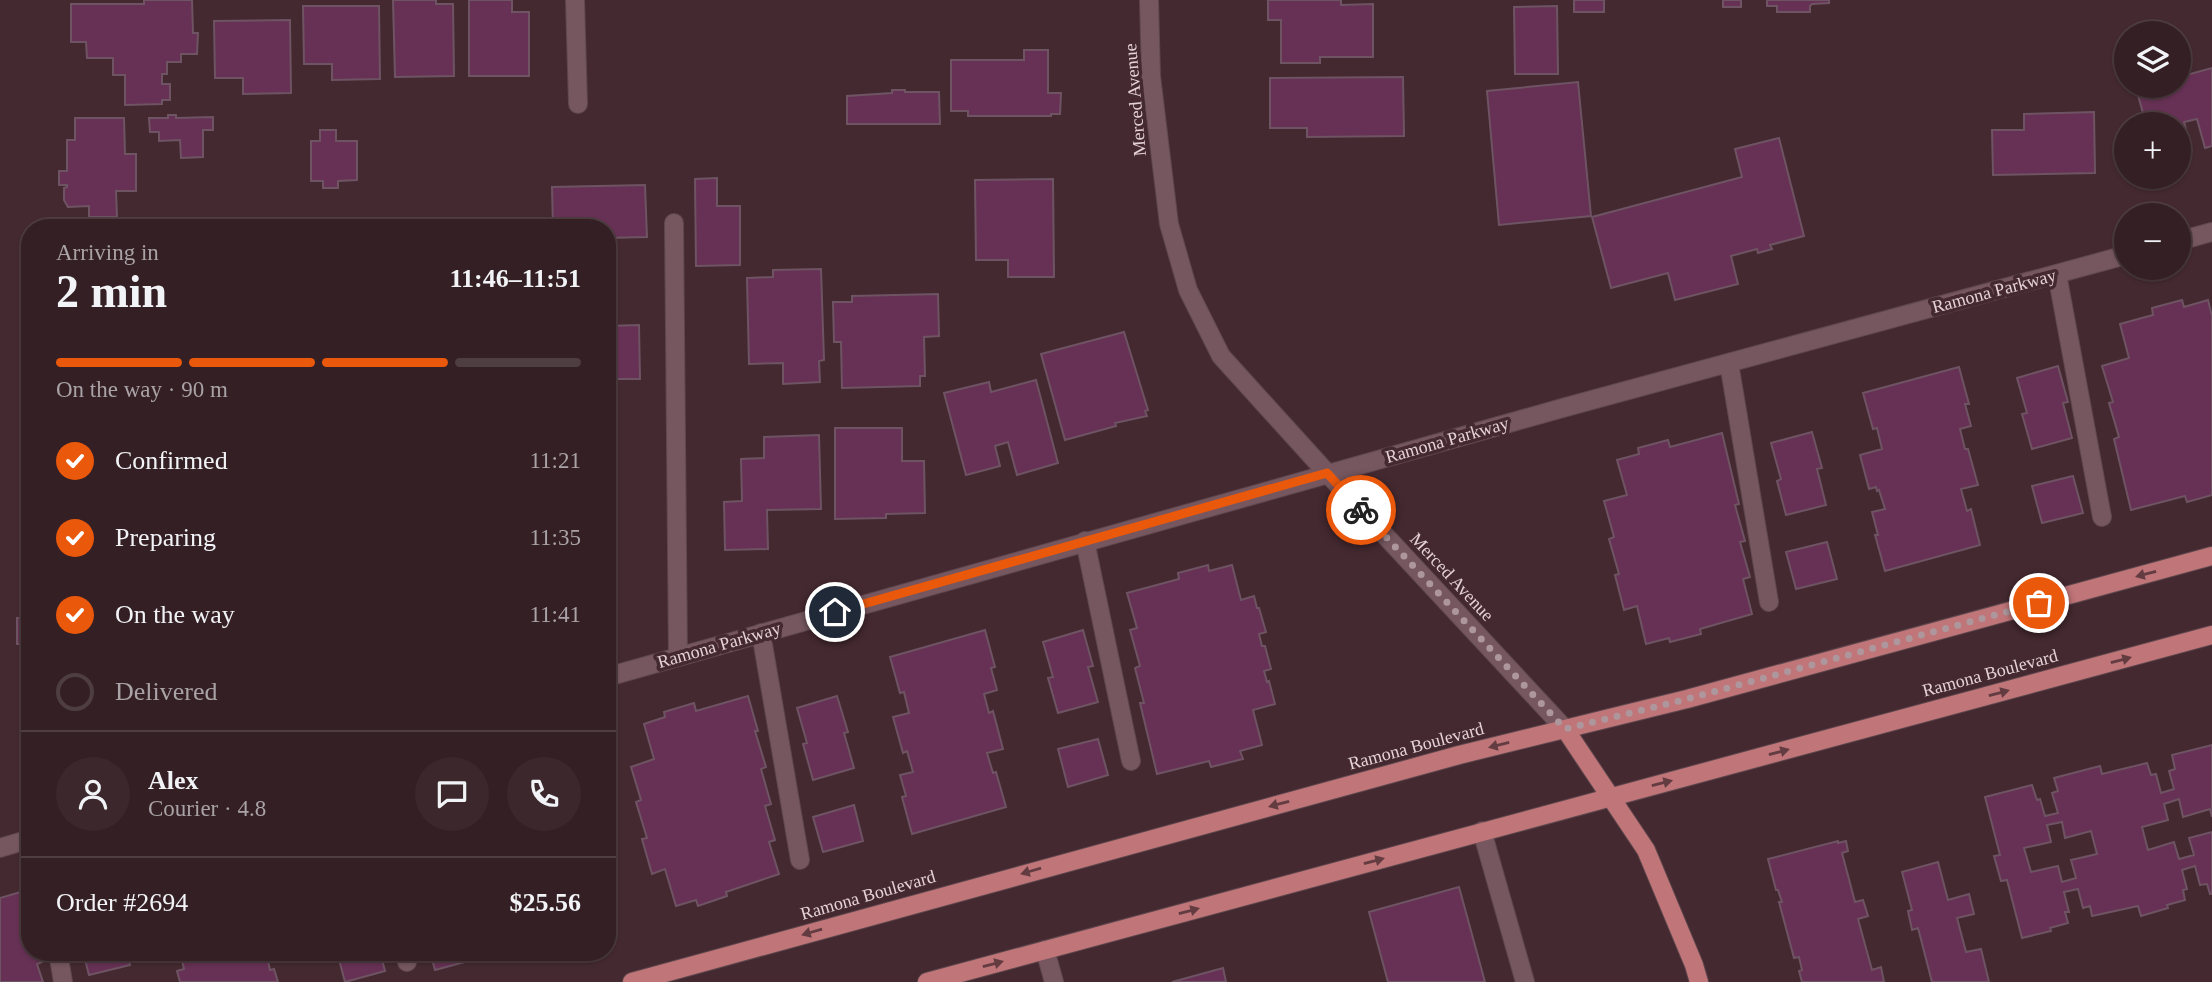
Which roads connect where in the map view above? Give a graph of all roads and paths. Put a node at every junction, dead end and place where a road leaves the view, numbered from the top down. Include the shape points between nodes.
1 (575, 0) edge
2 (1149, 0) edge
3 (579, 104) dead end
4 (674, 223) dead end
5 (2212, 232) edge
6 (2191, 238) edge
7 (2114, 258) edge
8 (2057, 274) junction
9 (1729, 363) junction
10 (1327, 473) junction
11 (2102, 517) dead end
12 (1085, 541) junction
13 (2212, 556) edge
14 (1769, 602) dead end
15 (761, 633) junction
16 (2212, 635) edge
17 (678, 657) junction
18 (616, 674) edge
19 (1565, 729) junction
20 (1131, 761) dead end
21 (1611, 797) junction
22 (1482, 831) junction
23 (21, 842) edge
24 (0, 848) edge
25 (800, 860) dead end
26 (1045, 950) junction
27 (60, 961) edge
28 (63, 982) edge
29 (632, 982) edge
30 (928, 982) edge
31 (1054, 982) edge
32 (1525, 982) edge
33 (1699, 982) edge

1 - 3 street
2 - 10 street, Merced Avenue via 1151,76 1170,224 1188,290 1222,356
4 - 17 street
5 - 6 street
7 - 8 street, Ramona Parkway
8 - 9 street, Ramona Parkway
8 - 11 street
9 - 10 street, Ramona Parkway
9 - 14 street
10 - 12 street, Ramona Parkway
10 - 19 street, Merced Avenue
12 - 15 street, Ramona Parkway
12 - 20 street
13 -> 19 main road, Ramona Boulevard
15 - 17 street, Ramona Parkway
15 - 25 street
21 -> 16 main road, Ramona Boulevard
17 - 18 street, Ramona Parkway
19 - 21 main road, Merced Avenue
19 -> 29 main road, Ramona Boulevard
21 - 22 main road, Ramona Boulevard
21 - 33 main road, Merced Avenue via 1646,850
26 -> 22 main road, Ramona Boulevard
22 - 32 street
23 - 24 street
30 -> 26 main road, Ramona Boulevard
26 - 31 street
27 - 28 street

